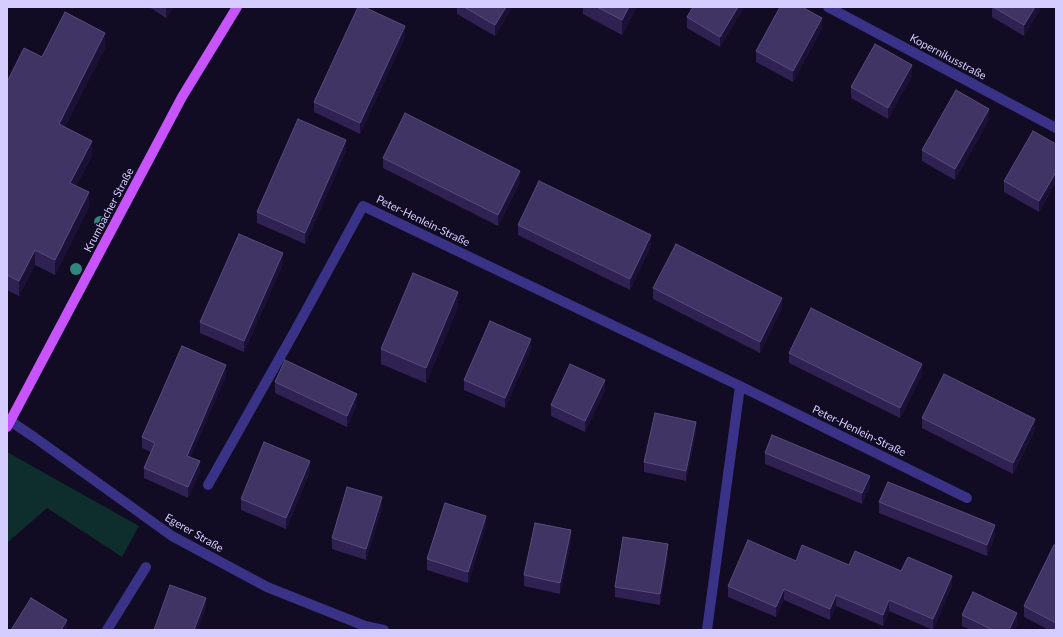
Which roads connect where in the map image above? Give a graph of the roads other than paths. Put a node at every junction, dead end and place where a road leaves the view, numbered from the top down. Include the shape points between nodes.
1 (237, 7) edge
2 (828, 7) edge
3 (1056, 128) edge
4 (740, 386) junction
5 (8, 423) edge
6 (208, 485) dead end
7 (968, 498) dead end
8 (146, 567) dead end
9 (107, 630) edge
10 (384, 630) edge
11 (707, 630) edge

1 - 5 main road, Krumbacher Straße via 182,97
2 - 3 street, Kopernikusstraße
4 - 6 street, Peter-Henlein-Straße via 363,206
4 - 7 street, Peter-Henlein-Straße
4 - 11 street
5 - 10 street, Egerer Straße via 34,437 172,536 267,587 365,626
8 - 9 street

